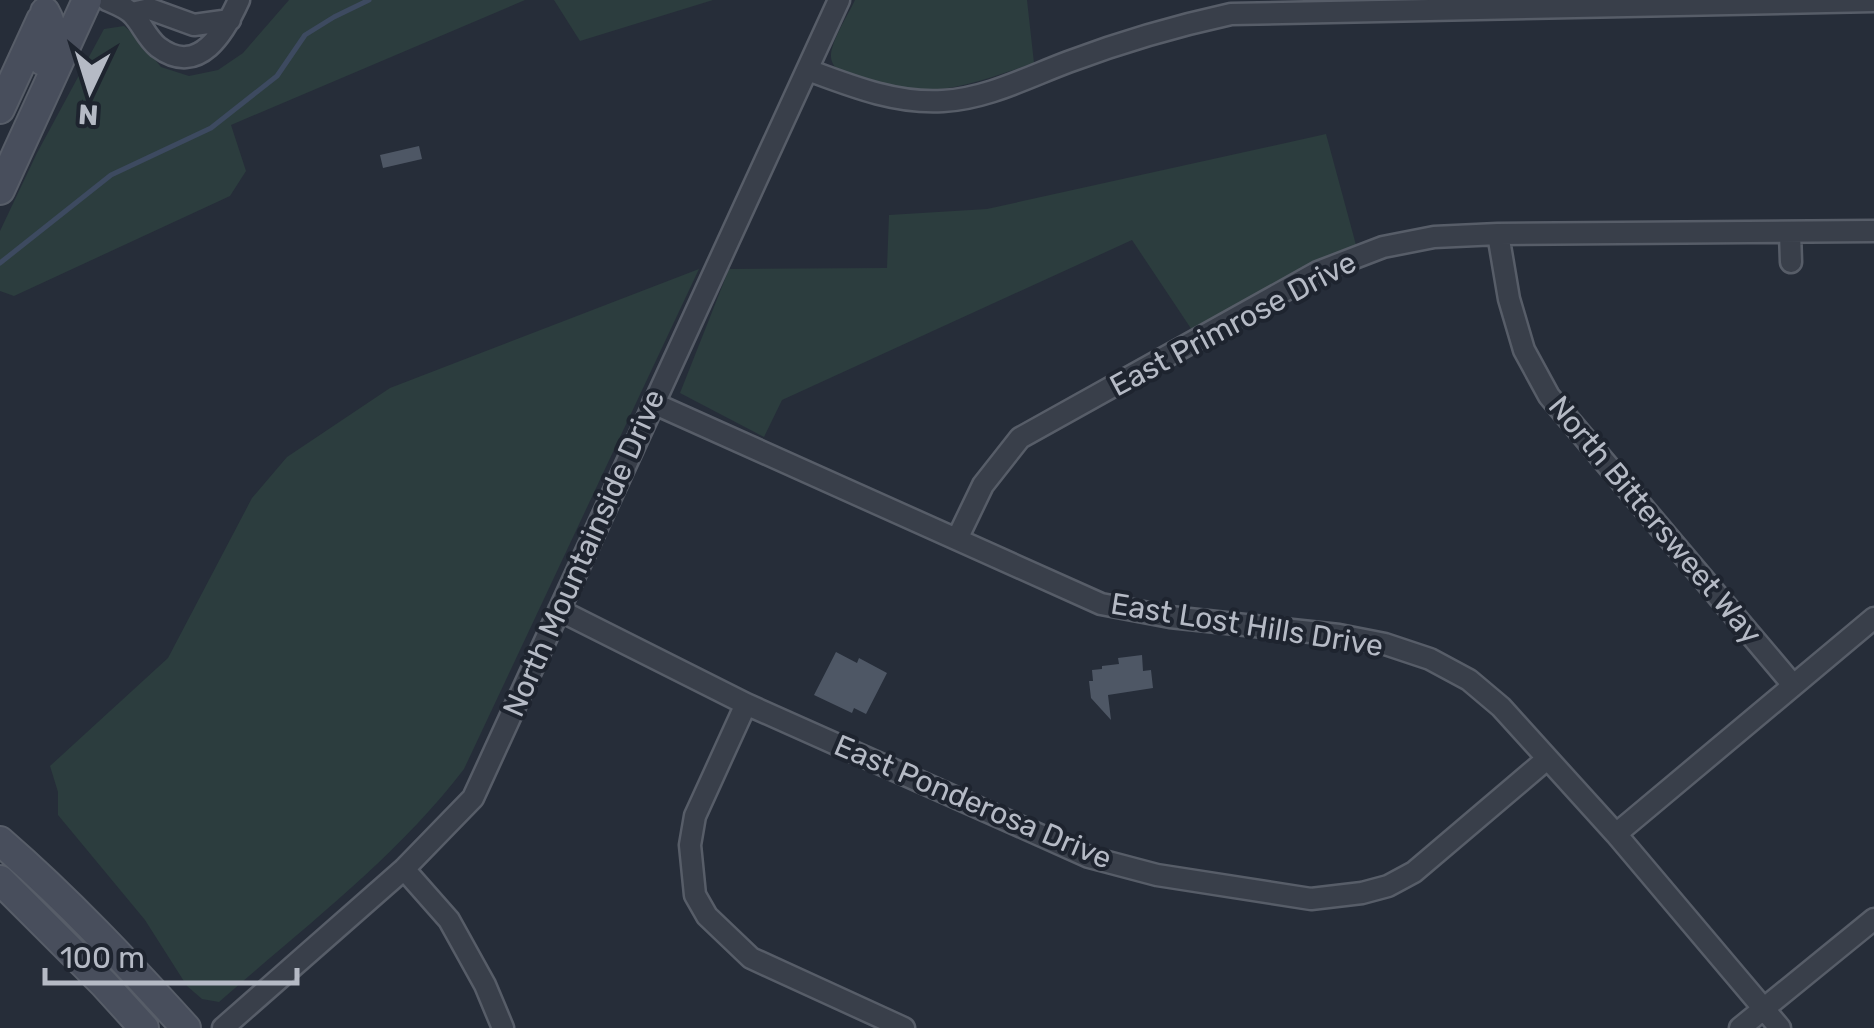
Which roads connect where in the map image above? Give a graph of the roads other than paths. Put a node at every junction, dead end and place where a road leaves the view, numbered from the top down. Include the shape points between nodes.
1 (87, 0) edge
2 (107, 0) edge
3 (839, 0) edge
4 (1874, 2) edge
5 (48, 6) edge
6 (1230, 7) edge
7 (234, 10) edge
8 (132, 12) junction
9 (808, 70) junction
10 (0, 109) edge
11 (27, 130) junction
12 (0, 190) edge
13 (1874, 231) edge
14 (1790, 233) junction
15 (1498, 234) junction
16 (1790, 262) dead end
17 (653, 403) junction
18 (957, 539) junction
19 (559, 610) junction
20 (1874, 618) edge
21 (1793, 685) junction
22 (746, 704) junction
23 (1547, 760) junction
24 (1616, 834) junction
25 (1, 845) edge
26 (404, 869) junction
27 (0, 880) edge
28 (1874, 918) edge
29 (1766, 1010) junction
30 (144, 1028) edge
31 (186, 1028) edge
32 (223, 1028) edge
33 (503, 1028) edge
34 (904, 1028) edge
35 (1740, 1028) edge
36 (1780, 1028) edge

1 - 11 street
2 - 8 street
3 - 9 street, North Mountainside Drive
4 - 6 street
5 - 10 street
5 - 11 street via 53,32
6 - 9 street via 944,101 866,91
7 - 8 street via 194,25 150,9
7 - 8 street via 207,49 177,55 151,40
9 - 17 street, North Mountainside Drive
11 - 12 street
13 - 14 street, East Primrose Drive
14 - 15 street, East Primrose Drive
14 - 16 street
15 - 18 street, East Primrose Drive via 1382,247 1318,272 1020,438 983,485
15 - 21 street, North Bittersweet Way via 1524,350 1549,396
17 - 18 street, East Lost Hills Drive
17 - 19 street, North Mountainside Drive
18 - 23 street, East Lost Hills Drive via 1100,604 1339,635 1430,659 1501,707
19 - 22 street, East Ponderosa Drive
19 - 26 street, North Mountainside Drive via 473,798
20 - 21 street
21 - 24 street
22 - 23 street, East Ponderosa Drive via 1089,857 1157,875 1311,898 1362,893 1414,872
22 - 34 street via 696,816 690,845 695,895 750,958
23 - 24 street, East Lost Hills Drive
24 - 29 street, East Lost Hills Drive
25 - 31 street
26 - 32 street, North Mountainside Drive
26 - 33 street via 449,920
27 - 30 street
28 - 29 street
29 - 35 street
29 - 36 street, East Lost Hills Drive

